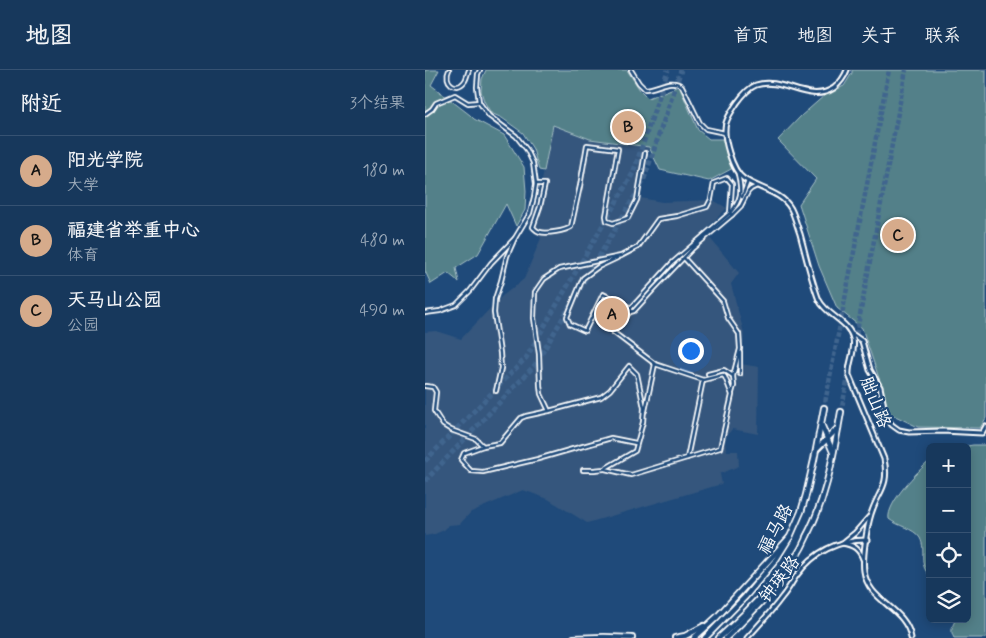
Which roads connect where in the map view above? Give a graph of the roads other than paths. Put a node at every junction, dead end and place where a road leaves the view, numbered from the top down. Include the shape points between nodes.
1 (449, 70) edge
2 (469, 70) edge
3 (480, 70) edge
4 (631, 70) edge
5 (847, 70) edge
6 (479, 102) junction
7 (425, 114) edge
8 (725, 133) junction
9 (645, 153) dead end
10 (737, 173) junction
11 (748, 181) junction
12 (536, 184) junction
13 (758, 186) junction
14 (742, 197) junction
15 (731, 214) junction
16 (515, 238) junction
17 (700, 240) junction
18 (621, 256) junction
19 (684, 258) junction
20 (670, 265) junction
21 (673, 268) junction
22 (631, 310) junction
23 (425, 313) edge
24 (851, 334) junction
25 (740, 349) junction
26 (655, 364) junction
27 (708, 374) dead end
28 (740, 374) dead end
29 (733, 376) junction
30 (703, 380) junction
31 (425, 386) edge
32 (496, 391) dead end
33 (732, 395) junction
34 (824, 408) tunnel mouth
35 (549, 410) junction
36 (841, 412) tunnel mouth
37 (643, 422) junction
38 (821, 424) junction
39 (986, 426) edge
40 (838, 428) junction
41 (827, 439) junction
42 (637, 443) junction
43 (483, 446) junction
44 (816, 450) junction
45 (833, 453) junction
46 (687, 458) junction
47 (604, 469) junction
48 (583, 470) dead end
49 (871, 515) junction
50 (808, 534) junction
51 (790, 537) junction
52 (867, 540) junction
53 (841, 543) junction
54 (864, 564) junction
55 (717, 617) junction
56 (573, 638) edge
57 (631, 638) edge
58 (675, 638) edge
59 (694, 638) edge
60 (705, 638) edge
61 (719, 638) edge
62 (726, 638) edge
63 (747, 638) edge
64 (911, 638) edge

1 - 2 street via 447,80 454,86 463,84
3 - 6 street
4 - 8 street via 645,89 679,83 700,123 706,129
5 - 8 street via 838,84 820,93 773,83 754,86 732,110
6 - 7 street via 468,103 455,95 436,103
6 - 12 street via 489,116 516,136 527,150
8 - 10 street
9 - 12 street via 637,200 628,218 613,223 607,221 606,216 618,149 587,145 571,227 567,230 543,233 533,227 545,184
10 - 11 street
10 - 14 street
11 - 13 street
11 - 14 street
12 - 16 street via 530,213
13 - 14 street
13 - 24 street via 783,199 790,208 821,304
14 - 15 street via 741,206
15 - 17 street
15 - 18 street via 732,184 727,178 714,183 707,207 658,218 638,247
16 - 23 street via 455,304
16 - 32 street via 494,304 501,368
17 - 19 street
17 - 20 street
18 - 22 street via 583,278 567,317 570,324 585,331 603,294
18 - 35 street via 559,269 544,279 535,292 534,318 541,394
19 - 21 street
19 - 25 street via 723,301 727,318 739,334
20 - 21 street
20 - 22 street
21 - 22 street via 634,311
22 - 26 street via 613,332
24 - 39 street via 862,341 870,370 880,387 888,420 899,430 982,433
24 - 49 street, 胐山路 via 849,376 886,470 885,484
25 - 28 street
25 - 29 street
26 - 30 street
26 - 37 street
27 - 29 street via 724,370
29 - 33 street
30 - 33 street via 723,375
30 - 46 street
31 - 43 street via 433,387 436,392 434,410 443,425 477,439
33 - 46 street via 720,448
34 - 38 main road, 福马路
35 - 37 street via 601,397 629,366 637,374 644,408
35 - 43 street via 521,418 500,443
36 - 40 main road, 福马路
37 - 42 street
38 - 40 main road via 828,431
38 - 41 main road
38 - 44 main road, 福马路
40 - 41 main road
40 - 45 main road, 福马路
41 - 44 main road
41 - 45 main road
42 - 43 street via 611,438 492,470 471,470 461,460 464,453
42 - 47 street via 635,451
44 - 45 main road via 826,445
44 - 51 main road, 福马路 via 801,512
45 - 50 main road, 福马路 via 825,494
46 - 47 street via 631,475
47 - 48 street
49 - 52 street, 胐山路
49 - 53 street
50 - 61 main road, 福马路 via 794,558 768,590
50 - 62 main road via 798,555 775,586
51 - 55 main road
51 - 60 main road, 福马路 via 745,597
52 - 53 street, 钟瑛路
52 - 54 street, 胐山路
53 - 54 street via 857,548
53 - 63 street, 钟瑛路 via 810,561
54 - 64 street via 870,587 904,620
55 - 58 main road via 699,629
55 - 59 main road
56 - 57 main road

